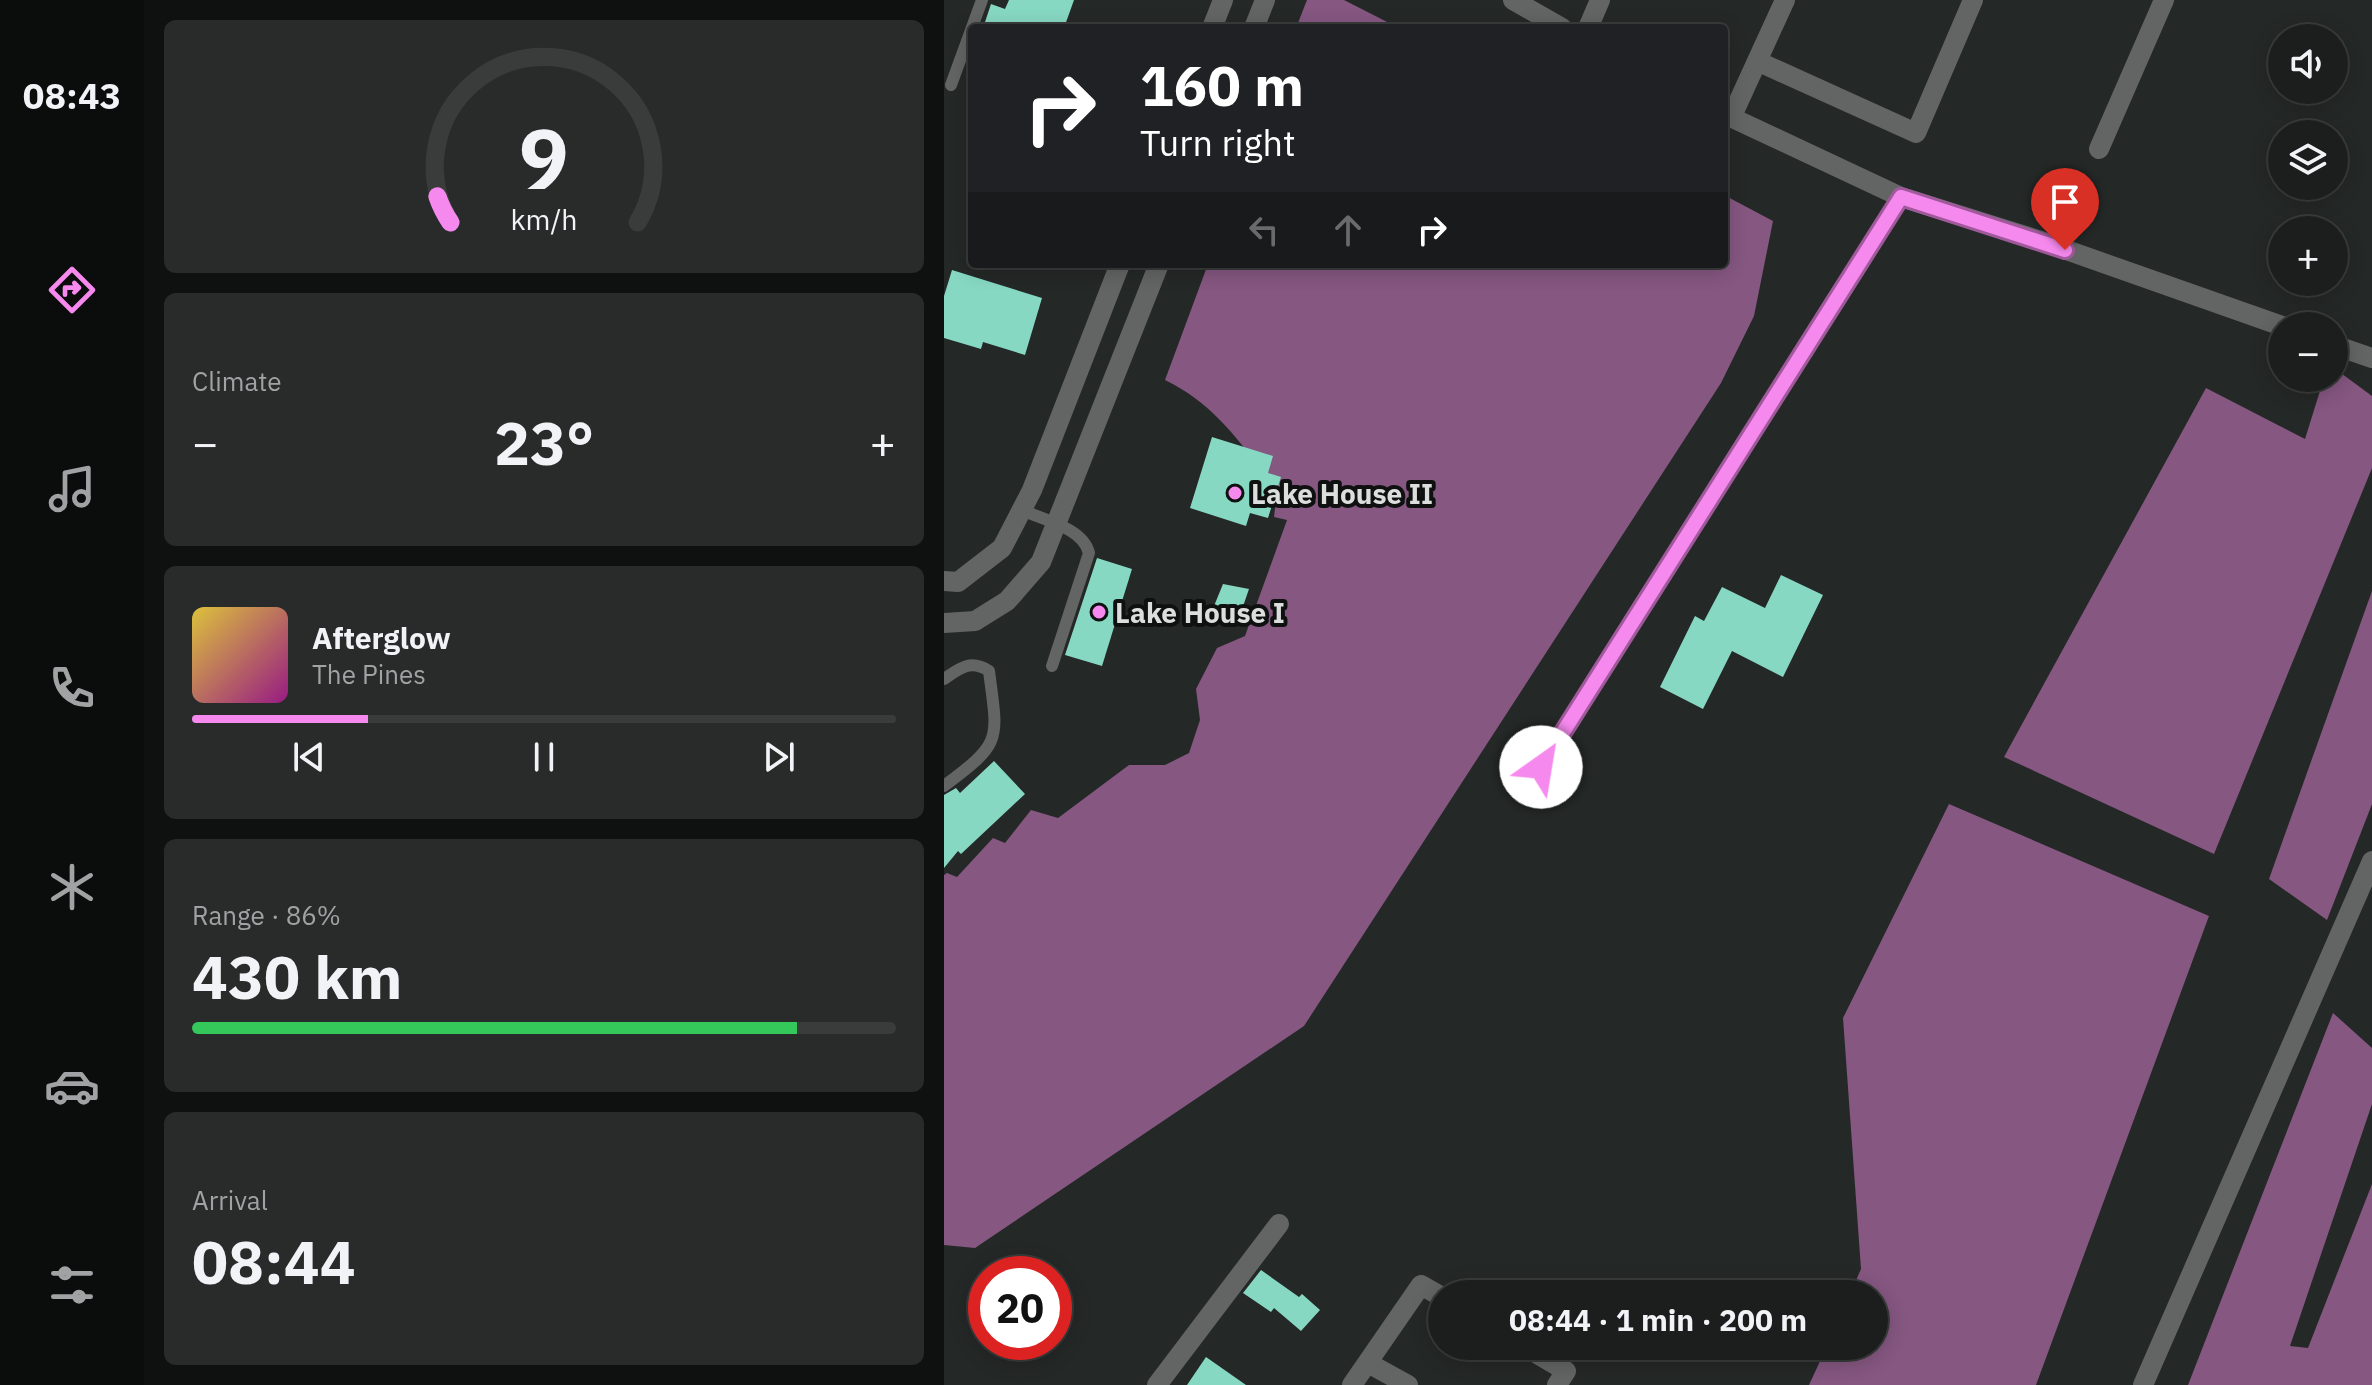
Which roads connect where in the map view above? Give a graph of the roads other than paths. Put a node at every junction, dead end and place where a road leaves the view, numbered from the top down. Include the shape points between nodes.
1 (982, 0) edge
2 (1223, 0) edge
3 (1265, 0) edge
4 (1513, 0) edge
5 (1600, 0) edge
6 (1785, 0) edge
7 (1973, 0) edge
8 (2164, 0) edge
9 (973, 24) edge
10 (1214, 24) edge
11 (1256, 24) edge
12 (1555, 24) edge
13 (1590, 24) edge
14 (968, 38) edge
15 (1759, 62) junction
16 (951, 85) dead end
17 (1728, 116) edge
18 (2099, 149) dead end
19 (1901, 197) junction
20 (1118, 268) edge
21 (1157, 268) edge
22 (2268, 321) edge
23 (2348, 350) edge
24 (2372, 358) edge
25 (1022, 510) junction
26 (1055, 525) junction
27 (944, 581) edge
28 (944, 623) edge
29 (1052, 666) dead end
30 (944, 679) edge
31 (1541, 767) dead end
32 (944, 786) edge
33 (2372, 861) edge
34 (1279, 1224) dead end
35 (1428, 1289) edge
36 (1548, 1360) edge
37 (1368, 1363) junction
38 (1157, 1385) edge
39 (1352, 1385) edge
40 (1408, 1385) edge
41 (1557, 1385) edge
42 (2143, 1385) edge

1 - 9 lane
2 - 10 street
3 - 11 street
4 - 12 street
5 - 13 street
6 - 15 street
7 - 15 street via 1916,133
8 - 18 street
14 - 16 lane
15 - 17 street
17 - 19 street
19 - 22 street
19 - 31 lane
20 - 25 street
21 - 26 street
23 - 24 street
25 - 26 lane
25 - 27 street via 1002,548 958,582
26 - 28 street via 1041,562 1007,601 975,621
26 - 29 lane via 1086,542 1089,553
30 - 32 lane via 964,665 989,671 996,728 979,760
33 - 42 street
34 - 38 street
35 - 37 street via 1421,1285
36 - 41 street via 1566,1371
37 - 39 street
37 - 40 street

